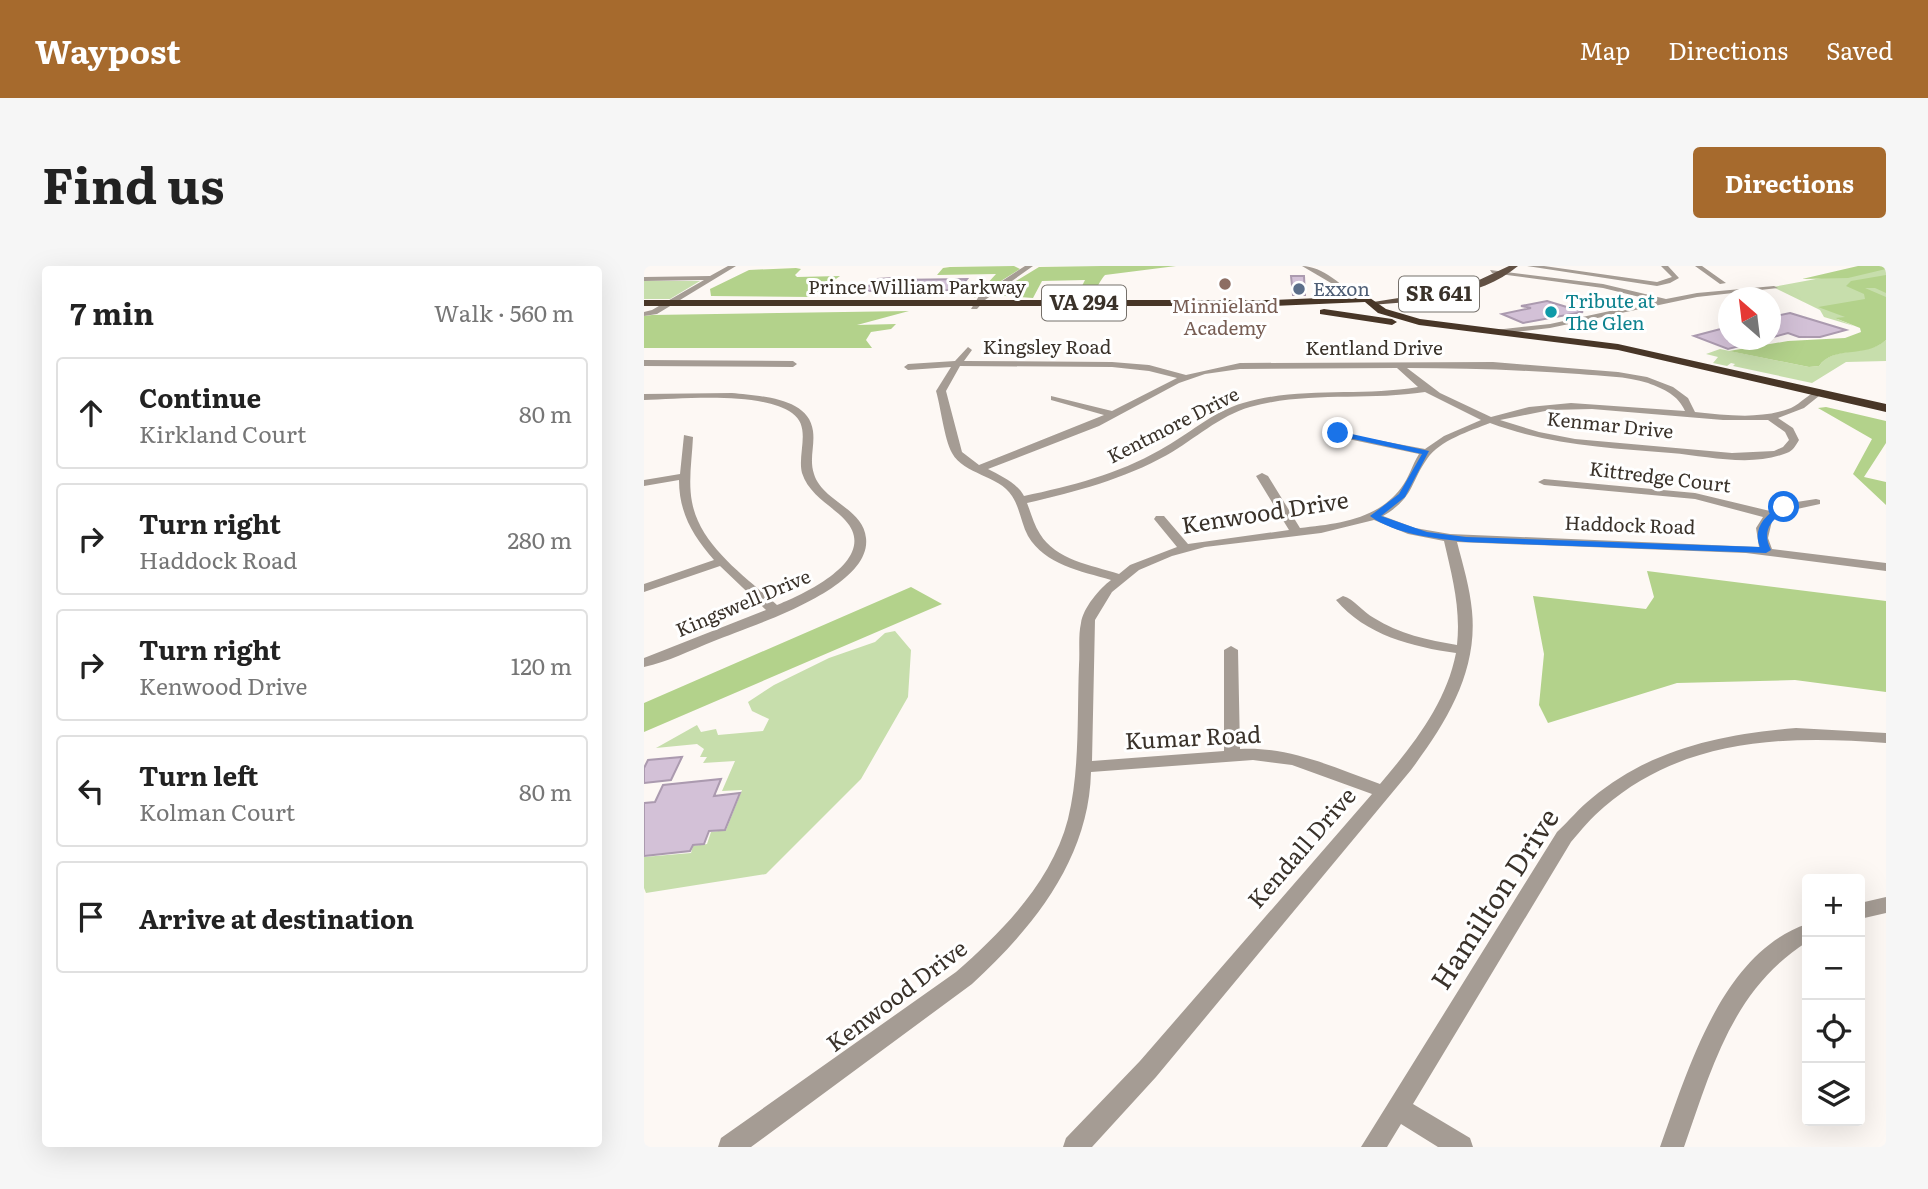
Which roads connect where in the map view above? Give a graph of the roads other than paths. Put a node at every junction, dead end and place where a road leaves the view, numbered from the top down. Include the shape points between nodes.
1 (733, 266) edge
2 (1030, 266) edge
3 (1306, 266) edge
4 (1323, 266) edge
5 (1514, 266) edge
6 (1530, 266) edge
7 (1616, 266) edge
8 (1664, 266) edge
9 (1698, 266) edge
10 (1502, 270) edge
11 (1613, 275) junction
12 (711, 278) junction
13 (644, 279) edge
14 (1722, 283) dead end
15 (1603, 286) junction
16 (1718, 293) edge
17 (1666, 301) junction
18 (1363, 302) junction
19 (644, 305) edge
20 (665, 305) junction
21 (976, 305) junction
22 (1231, 307) junction
23 (644, 314) edge
24 (1423, 327) junction
25 (1550, 331) junction
26 (968, 350) dead end
27 (644, 363) edge
28 (655, 363) junction
29 (793, 364) dead end
30 (958, 364) junction
31 (1399, 365) junction
32 (908, 367) dead end
33 (644, 371) edge
34 (1184, 377) junction
35 (1425, 389) junction
36 (1816, 394) junction
37 (644, 397) edge
38 (1054, 398) dead end
39 (1886, 408) edge
40 (1886, 414) edge
41 (1114, 415) junction
42 (1692, 415) junction
43 (1769, 416) junction
44 (1493, 421) junction
45 (1338, 433) dead end
46 (688, 437) dead end
47 (1426, 452) junction
48 (978, 469) junction
49 (686, 476) junction
50 (1262, 476) dead end
51 (1544, 482) dead end
52 (644, 483) edge
53 (1023, 500) junction
54 (1816, 502) dead end
55 (1771, 515) junction
56 (1374, 516) junction
57 (1160, 519) dead end
58 (1296, 532) junction
59 (1450, 538) junction
60 (1185, 549) junction
61 (1766, 550) junction
62 (723, 561) junction
63 (1886, 567) edge
64 (1119, 578) junction
65 (644, 588) edge
66 (1343, 600) dead end
67 (775, 611) junction
68 (1231, 650) dead end
69 (1463, 650) junction
70 (644, 663) edge
71 (1886, 738) edge
72 (1231, 754) junction
73 (1084, 767) junction
74 (1383, 791) junction
75 (1886, 905) edge
76 (1865, 910) edge
77 (1802, 935) edge
78 (1397, 1108) junction
79 (730, 1147) edge
80 (1075, 1147) edge
81 (1373, 1147) edge
82 (1461, 1147) edge
83 (1672, 1147) edge

1 - 12 street
2 - 21 street
3 - 18 street
4 - 18 street
5 - 10 main road, SR 641
6 - 11 street
7 - 11 street
8 - 11 street via 1676,276 1673,281
9 - 14 street
10 - 15 street
10 - 18 main road, SR 641 via 1441,288
10 - 18 main road, SR 641 via 1456,290
11 - 15 street
12 - 13 street
12 - 20 street
15 - 17 street
16 - 17 street
17 - 25 street
18 - 21 highway, Prince William Parkway / VA 294
18 - 22 highway, Prince William Parkway
18 - 24 highway, Prince William Parkway via 1378,315
18 - 25 highway, Prince William Parkway / VA 294 via 1413,321 1498,332
19 - 20 highway, Prince William Parkway / VA 294
20 - 21 highway, Prince William Parkway / VA 294
20 - 23 street
21 - 22 highway, Prince William Parkway / VA 294
22 - 24 highway, VA 294 via 1323,312
24 - 36 highway, Prince William Parkway / VA 294 via 1607,350
25 - 36 highway, Prince William Parkway / VA 294
26 - 30 street
27 - 28 street
28 - 29 street
28 - 33 street
30 - 32 street, Kingsley Road
30 - 34 street, Kingsley Road via 1128,365
30 - 48 street via 946,379 942,394 953,446
31 - 34 street, Kentland Drive via 1253,365
31 - 35 street, Kenmar Drive
31 - 42 street, Kentland Drive via 1509,366 1637,378 1677,393
34 - 41 street, Kentland Drive
35 - 44 street, Kenmar Drive
35 - 53 street, Kentmore Drive via 1384,396 1285,397 1247,405 1219,416 1130,469 1081,487
36 - 39 highway, Prince William Parkway / VA 294
36 - 40 highway, Prince William Parkway / VA 294
36 - 43 street via 1799,408
37 - 67 street, Kingswell Drive via 757,399 790,408 806,422 805,457 811,481 852,520 860,543 856,558 841,575
38 - 41 street
41 - 48 street, Kentland Drive
42 - 43 street
42 - 44 street via 1563,406 1527,410
43 - 44 street, Kenmar Drive via 1788,430 1793,444 1778,453 1753,456 1560,439
44 - 47 street via 1450,437
45 - 47 street
46 - 49 street
47 - 56 street, Kenwood Drive via 1402,495
48 - 53 street via 1010,486
49 - 52 street
49 - 62 street via 690,515
50 - 58 street
51 - 55 street, Kittredge Court via 1695,496
53 - 64 street via 1034,535 1048,551 1067,562
54 - 55 street via 1784,507
55 - 61 street via 1761,534
56 - 58 street, Kenwood Drive
56 - 59 street, Haddock Road via 1412,531
57 - 60 street
58 - 60 street, Kenwood Drive
59 - 61 street, Haddock Road
59 - 69 street, Kendall Drive via 1465,609
60 - 64 street, Kenwood Drive via 1153,559
61 - 63 street, Haddock Road
62 - 65 street
62 - 67 street
64 - 73 street, Kenwood Drive via 1093,609 1086,630
66 - 69 street via 1385,630 1424,644
67 - 70 street, Kingswell Drive
68 - 72 street
69 - 74 street, Kendall Drive via 1440,716
71 - 78 street, Hamilton Drive via 1799,733 1736,739 1663,760 1616,786 1564,837
72 - 73 street, Kumar Road
72 - 74 street, Kumar Road via 1294,760
73 - 79 street, Kenwood Drive via 1080,803 1067,847 1038,898 993,952 964,978
74 - 80 street, Kendall Drive via 1148,1069
75 - 76 street
77 - 83 street via 1758,968 1719,1023
78 - 81 street, Hamilton Drive
78 - 82 street

